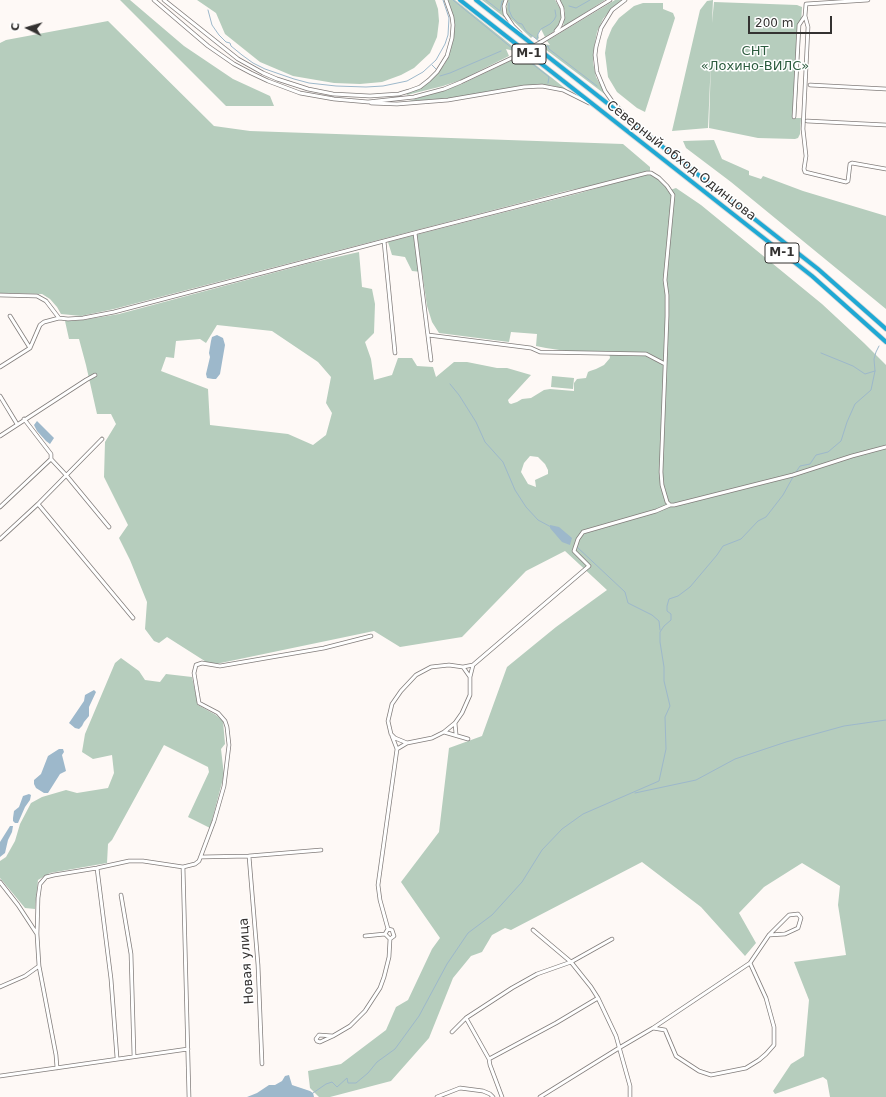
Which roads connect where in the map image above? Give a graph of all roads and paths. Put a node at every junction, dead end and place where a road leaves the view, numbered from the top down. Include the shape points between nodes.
1 (155, 0) edge
2 (164, 0) edge
3 (446, 0) edge
4 (460, 0) edge
5 (476, 0) edge
6 (506, 0) edge
7 (558, 0) edge
8 (610, 0) edge
9 (625, 0) edge
10 (868, 0) edge
11 (805, 16) junction
12 (551, 36) junction
13 (531, 44) junction
14 (810, 84) dead end
15 (886, 89) edge
16 (356, 101) junction
17 (598, 108) junction
18 (794, 117) dead end
19 (807, 121) dead end
20 (886, 125) edge
21 (636, 126) junction
22 (886, 169) edge
23 (415, 233) junction
24 (384, 241) junction
25 (0, 295) edge
26 (10, 316) dead end
27 (59, 318) junction
28 (886, 329) edge
29 (428, 335) junction
30 (886, 342) edge
31 (30, 348) junction
32 (395, 353) dead end
33 (431, 360) dead end
34 (665, 364) junction
35 (0, 368) edge
36 (95, 376) dead end
37 (0, 396) edge
38 (24, 419) junction
39 (18, 424) junction
40 (0, 436) edge
41 (102, 439) dead end
42 (886, 447) edge
43 (51, 459) junction
44 (66, 475) junction
45 (38, 504) junction
46 (670, 505) junction
47 (0, 508) edge
48 (109, 527) dead end
49 (0, 539) edge
50 (133, 618) dead end
51 (371, 636) dead end
52 (473, 665) junction
53 (463, 667) junction
54 (470, 677) junction
55 (455, 723) junction
56 (444, 732) junction
57 (391, 734) junction
58 (456, 734) junction
59 (468, 739) dead end
60 (407, 743) junction
61 (397, 749) junction
62 (321, 850) dead end
63 (249, 856) junction
64 (201, 857) junction
65 (183, 867) junction
66 (97, 868) junction
67 (0, 882) edge
68 (121, 895) dead end
69 (388, 929) junction
70 (533, 930) dead end
71 (37, 934) junction
72 (385, 934) junction
73 (769, 935) junction
74 (365, 936) dead end
75 (612, 939) dead end
76 (390, 940) junction
77 (571, 962) junction
78 (750, 963) junction
79 (39, 966) junction
80 (0, 987) edge
81 (598, 998) junction
82 (466, 1018) junction
83 (653, 1028) junction
84 (452, 1032) dead end
85 (332, 1036) dead end
86 (618, 1048) junction
87 (188, 1049) junction
88 (134, 1056) junction
89 (118, 1058) junction
90 (489, 1059) junction
91 (262, 1064) dead end
92 (57, 1068) junction
93 (0, 1076) edge
94 (189, 1097) edge
95 (437, 1097) edge
96 (493, 1097) edge
97 (502, 1097) edge
98 (540, 1097) edge
99 (630, 1097) edge

1 - 16 street via 208,46 251,73 300,93
2 - 3 street via 238,59 264,73 308,89 333,94 370,96 409,91 420,87 437,72 447,56 452,38 452,21
4 - 17 highway, Северный обход Одинцова / М-1
5 - 13 highway, Северный обход Одинцова / М-1
6 - 13 street via 504,10 508,19
7 - 12 street via 562,8 562,22
8 - 12 street
9 - 21 street via 612,10 601,28 595,64 604,91
10 - 11 street via 806,4
11 - 18 street via 800,25
11 - 22 street via 808,27 802,129 806,156 805,172 846,182 852,163
12 - 16 street, bridge via 461,82 428,93 390,100
13 - 21 highway, Северный обход Одинцова / М-1
14 - 15 street
16 - 17 street via 381,104 426,102 542,86 563,90
17 - 30 highway, Северный обход Одинцова / М-1 via 812,276
19 - 20 street
21 - 28 highway, Северный обход Одинцова / М-1 via 818,269
23 - 24 street
23 - 29 street
23 - 34 street via 651,173 668,186 672,195 665,280
24 - 27 street via 114,312 83,318
24 - 32 street
25 - 27 street via 37,296 46,300
26 - 31 street
27 - 31 street via 40,325
29 - 33 street
29 - 34 street via 531,348 540,352 646,354
31 - 35 street
34 - 46 street via 661,472 662,484
36 - 38 street
37 - 39 street
38 - 39 street
38 - 43 street
39 - 40 street
41 - 44 street
42 - 46 street via 793,475
43 - 44 street
43 - 47 street
44 - 45 street
44 - 48 street
45 - 49 street
45 - 50 street
46 - 52 street via 583,532 574,551 589,566
51 - 64 street via 324,648 220,666 202,663 196,665 194,673 199,703 218,713 225,720 228,735 224,786
52 - 53 street
52 - 54 street
53 - 54 street
53 - 57 street via 449,664 431,667 416,675 392,704 388,721
54 - 55 street via 470,695
55 - 56 street
55 - 58 street
56 - 58 street
56 - 60 street via 432,738
57 - 60 street
57 - 61 street
58 - 59 street
60 - 61 street
61 - 69 street via 378,885
62 - 63 street
63 - 64 street
63 - 91 street, Новая улица via 258,965
64 - 65 street via 195,864
65 - 66 street via 135,861
65 - 87 street
66 - 71 street via 54,875 43,880 38,898
66 - 89 street
67 - 71 street
68 - 88 street via 131,954
69 - 72 street
69 - 76 street via 394,934
70 - 77 street
71 - 79 street
72 - 74 street
72 - 76 street
73 - 73 street via 789,915 798,914 801,918 798,928 785,934
73 - 78 street
75 - 77 street
76 - 85 street via 389,957 380,988 365,1011 350,1026
77 - 81 street
77 - 82 street via 537,974
78 - 83 street
78 - 83 street via 766,998 774,1027 774,1045 759,1060 746,1068 711,1075 698,1071 676,1056 665,1030
79 - 80 street via 25,976
79 - 92 street
81 - 86 street via 616,1036
81 - 90 street
82 - 84 street
82 - 90 street
83 - 86 street
86 - 98 street
86 - 99 street via 630,1086
87 - 88 street
87 - 94 street
88 - 89 street
89 - 92 street
90 - 97 street
92 - 93 street
95 - 96 street via 460,1088 483,1091

